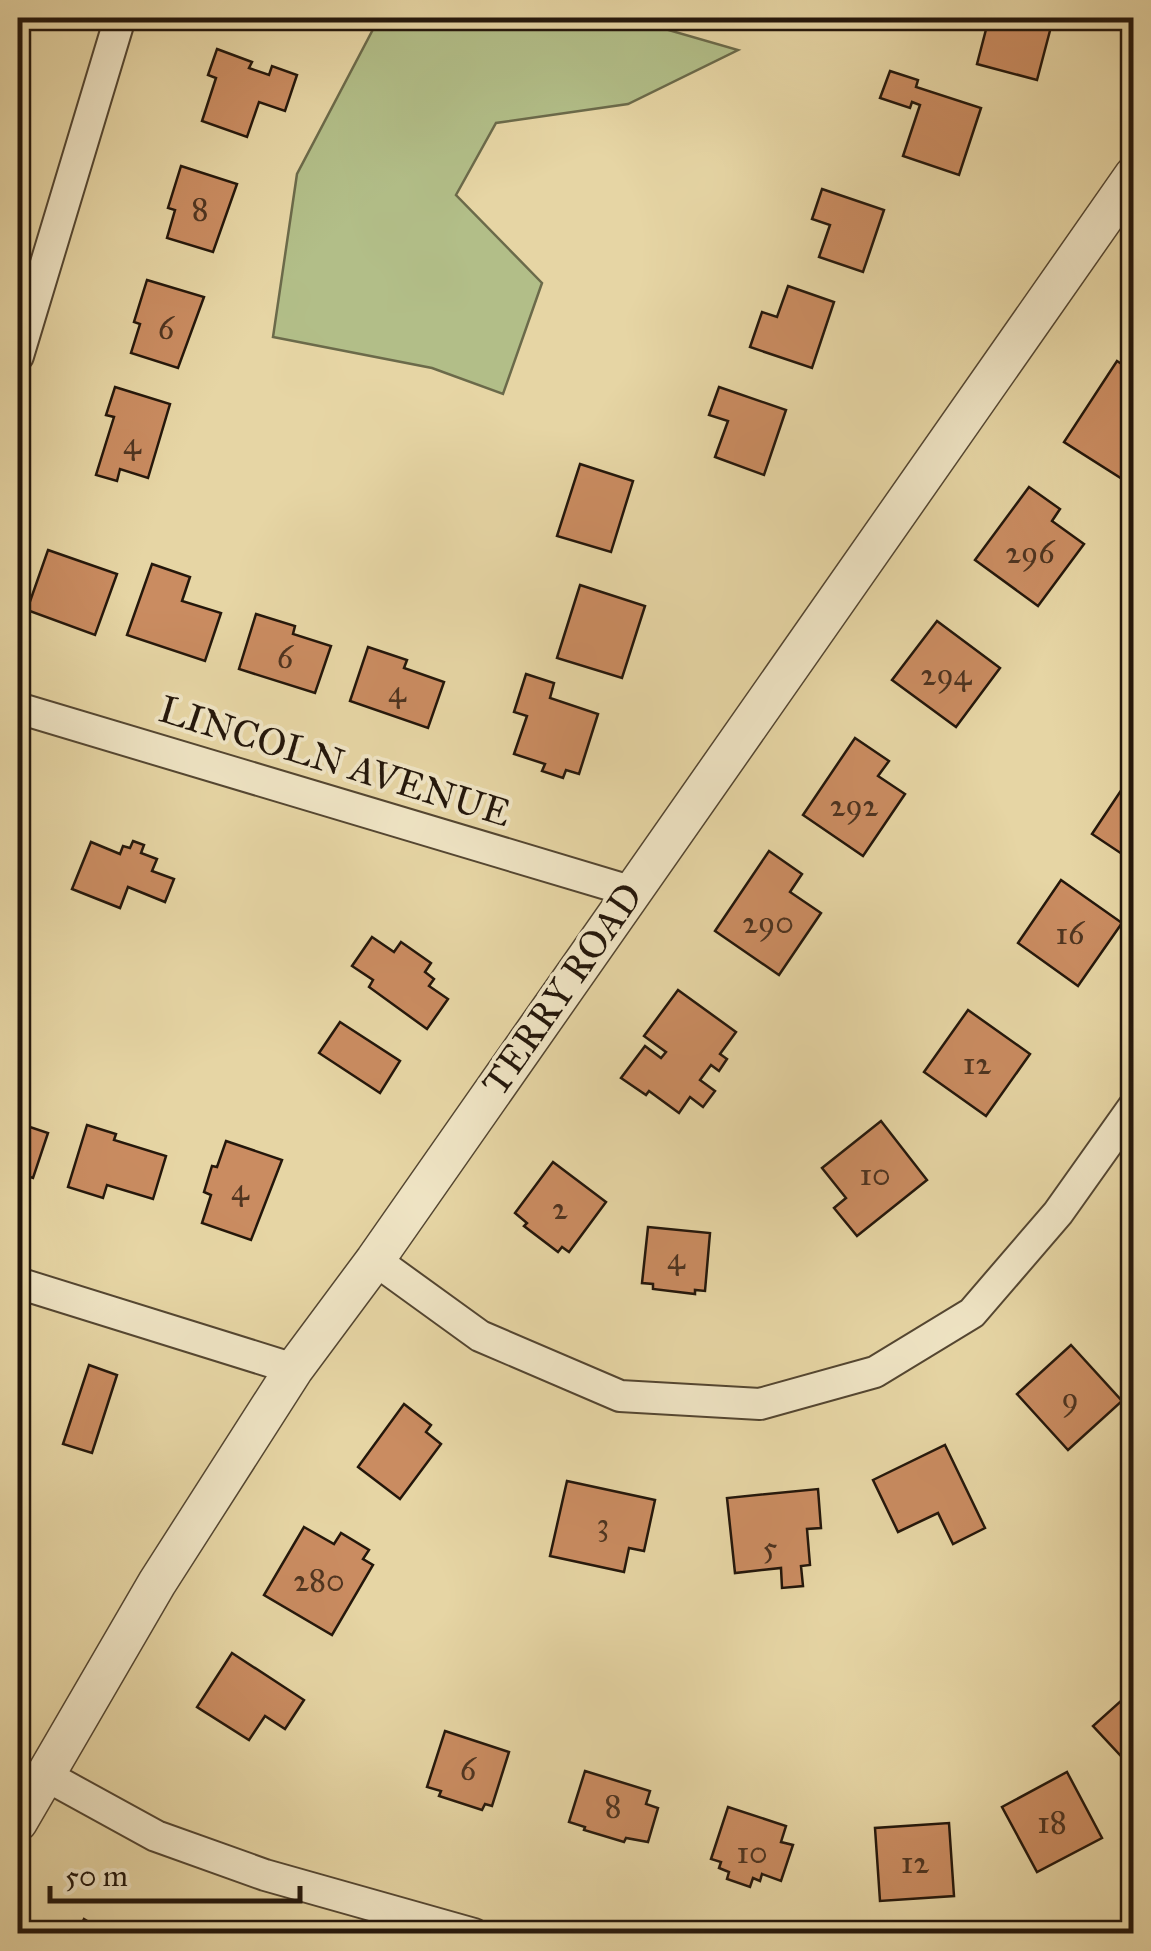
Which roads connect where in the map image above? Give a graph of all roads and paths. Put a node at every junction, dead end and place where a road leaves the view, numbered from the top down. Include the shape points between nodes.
1 (120, 18) edge
2 (1134, 175) edge
3 (18, 356) edge
4 (18, 708) edge
5 (630, 891) junction
6 (1134, 1106) edge
7 (374, 1260) junction
8 (18, 1283) edge
9 (294, 1368) junction
10 (45, 1775) junction
11 (18, 1822) edge
12 (474, 1934) edge

1 - 3 street
2 - 5 street, TERRY ROAD
4 - 5 street, LINCOLN AVENUE
5 - 7 street, TERRY ROAD
6 - 7 street via 1058,1213 972,1312 875,1372 760,1404 620,1396 480,1336
7 - 9 street, TERRY ROAD
8 - 9 street
9 - 10 street, TERRY ROAD
10 - 11 street, TERRY ROAD
10 - 12 street via 156,1836 265,1875

